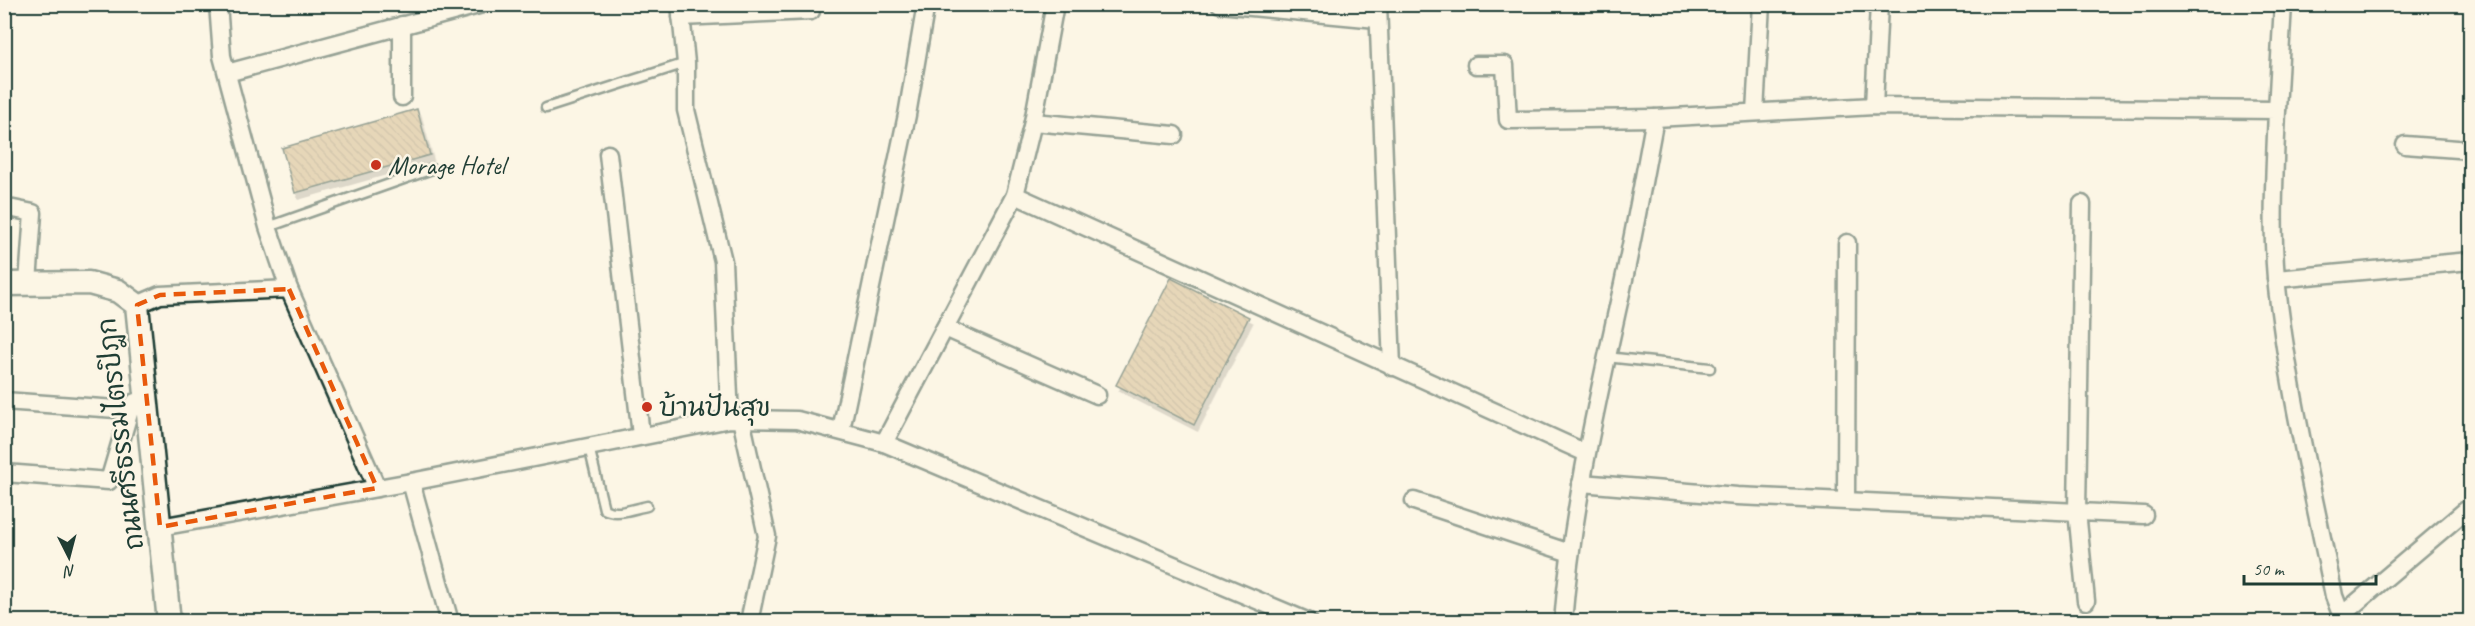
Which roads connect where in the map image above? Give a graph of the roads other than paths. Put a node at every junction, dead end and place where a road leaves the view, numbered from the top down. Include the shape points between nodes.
1 (218, 4) edge
2 (482, 4) edge
3 (927, 4) edge
4 (1055, 4) edge
5 (1220, 4) edge
6 (1761, 4) edge
7 (1879, 4) edge
8 (2283, 4) edge
9 (680, 11) edge
10 (811, 11) dead end
11 (1378, 12) edge
12 (402, 25) junction
13 (686, 63) junction
14 (1476, 65) dead end
15 (226, 73) junction
16 (402, 97) dead end
17 (1874, 106) junction
18 (546, 108) dead end
19 (2277, 110) junction
20 (1755, 112) junction
21 (1655, 118) junction
22 (1033, 122) junction
23 (1174, 135) dead end
24 (2404, 145) dead end
25 (2470, 150) edge
26 (608, 154) dead end
27 (432, 169) dead end
28 (1015, 195) junction
29 (2082, 204) dead end
30 (4, 207) edge
31 (268, 227) junction
32 (1847, 243) dead end
33 (2470, 261) edge
34 (2276, 279) junction
35 (28, 283) junction
36 (4, 284) edge
37 (289, 289) junction
38 (137, 305) junction
39 (945, 328) junction
40 (1605, 357) junction
41 (1392, 367) junction
42 (1710, 368) dead end
43 (146, 387) junction
44 (1097, 395) dead end
45 (4, 401) edge
46 (129, 410) junction
47 (735, 419) junction
48 (841, 430) junction
49 (641, 435) junction
50 (884, 443) junction
51 (589, 447) junction
52 (1586, 453) junction
53 (4, 473) edge
54 (411, 482) junction
55 (1581, 483) junction
56 (377, 488) junction
57 (1846, 500) junction
58 (1414, 501) dead end
59 (647, 506) dead end
60 (2470, 509) edge
61 (2077, 511) junction
62 (2144, 515) dead end
63 (160, 527) junction
64 (1570, 553) junction
65 (2086, 601) dead end
66 (2343, 618) edge
67 (169, 621) edge
68 (450, 621) edge
69 (749, 621) edge
70 (1309, 621) edge
71 (1563, 621) edge

1 - 15 street
2 - 12 street
3 - 48 street via 908,115
4 - 22 street
5 - 11 street
6 - 20 street
7 - 17 street
8 - 19 street
9 - 10 street
9 - 13 street
11 - 41 street
12 - 15 street
12 - 16 street
13 - 18 lane
13 - 47 street via 686,110 723,261
14 - 21 street via 1505,65 1508,120
15 - 31 street
17 - 19 street
17 - 20 street
19 - 34 street via 2273,219
20 - 21 street
21 - 40 street via 1622,292
22 - 23 street
22 - 28 street
24 - 25 street
26 - 49 street
27 - 31 lane
28 - 39 street
28 - 41 street
29 - 61 street
30 - 35 street via 33,213
31 - 37 street
32 - 57 street
33 - 34 street
34 - 66 street via 2298,420 2334,596
35 - 36 main road, ถนนศรีธรรมไตรปิฎก
35 - 38 main road, ถนนศรีธรรมไตรปิฎก via 89,283 118,291
37 - 38 street via 160,295
37 - 56 street
38 - 43 main road, ถนนศรีธรรมไตรปิฎก
39 - 44 street
39 - 50 street
40 - 42 lane
40 - 52 street
41 - 52 street
43 - 46 street
43 - 63 main road, ถนนศรีธรรมไตรปิฎก
45 - 46 street
46 - 53 street via 109,481
47 - 48 street via 797,420
47 - 49 street
47 - 69 street via 767,536
48 - 50 street
49 - 51 street
50 - 70 street
51 - 54 street
51 - 59 lane via 603,509 611,513
52 - 55 street
54 - 56 street
54 - 68 street
55 - 57 street
55 - 64 street
56 - 63 street
57 - 61 street
58 - 64 street
60 - 66 street
61 - 62 street
61 - 65 street
63 - 67 main road, ถนนศรีธรรมไตรปิฎก
64 - 71 street

